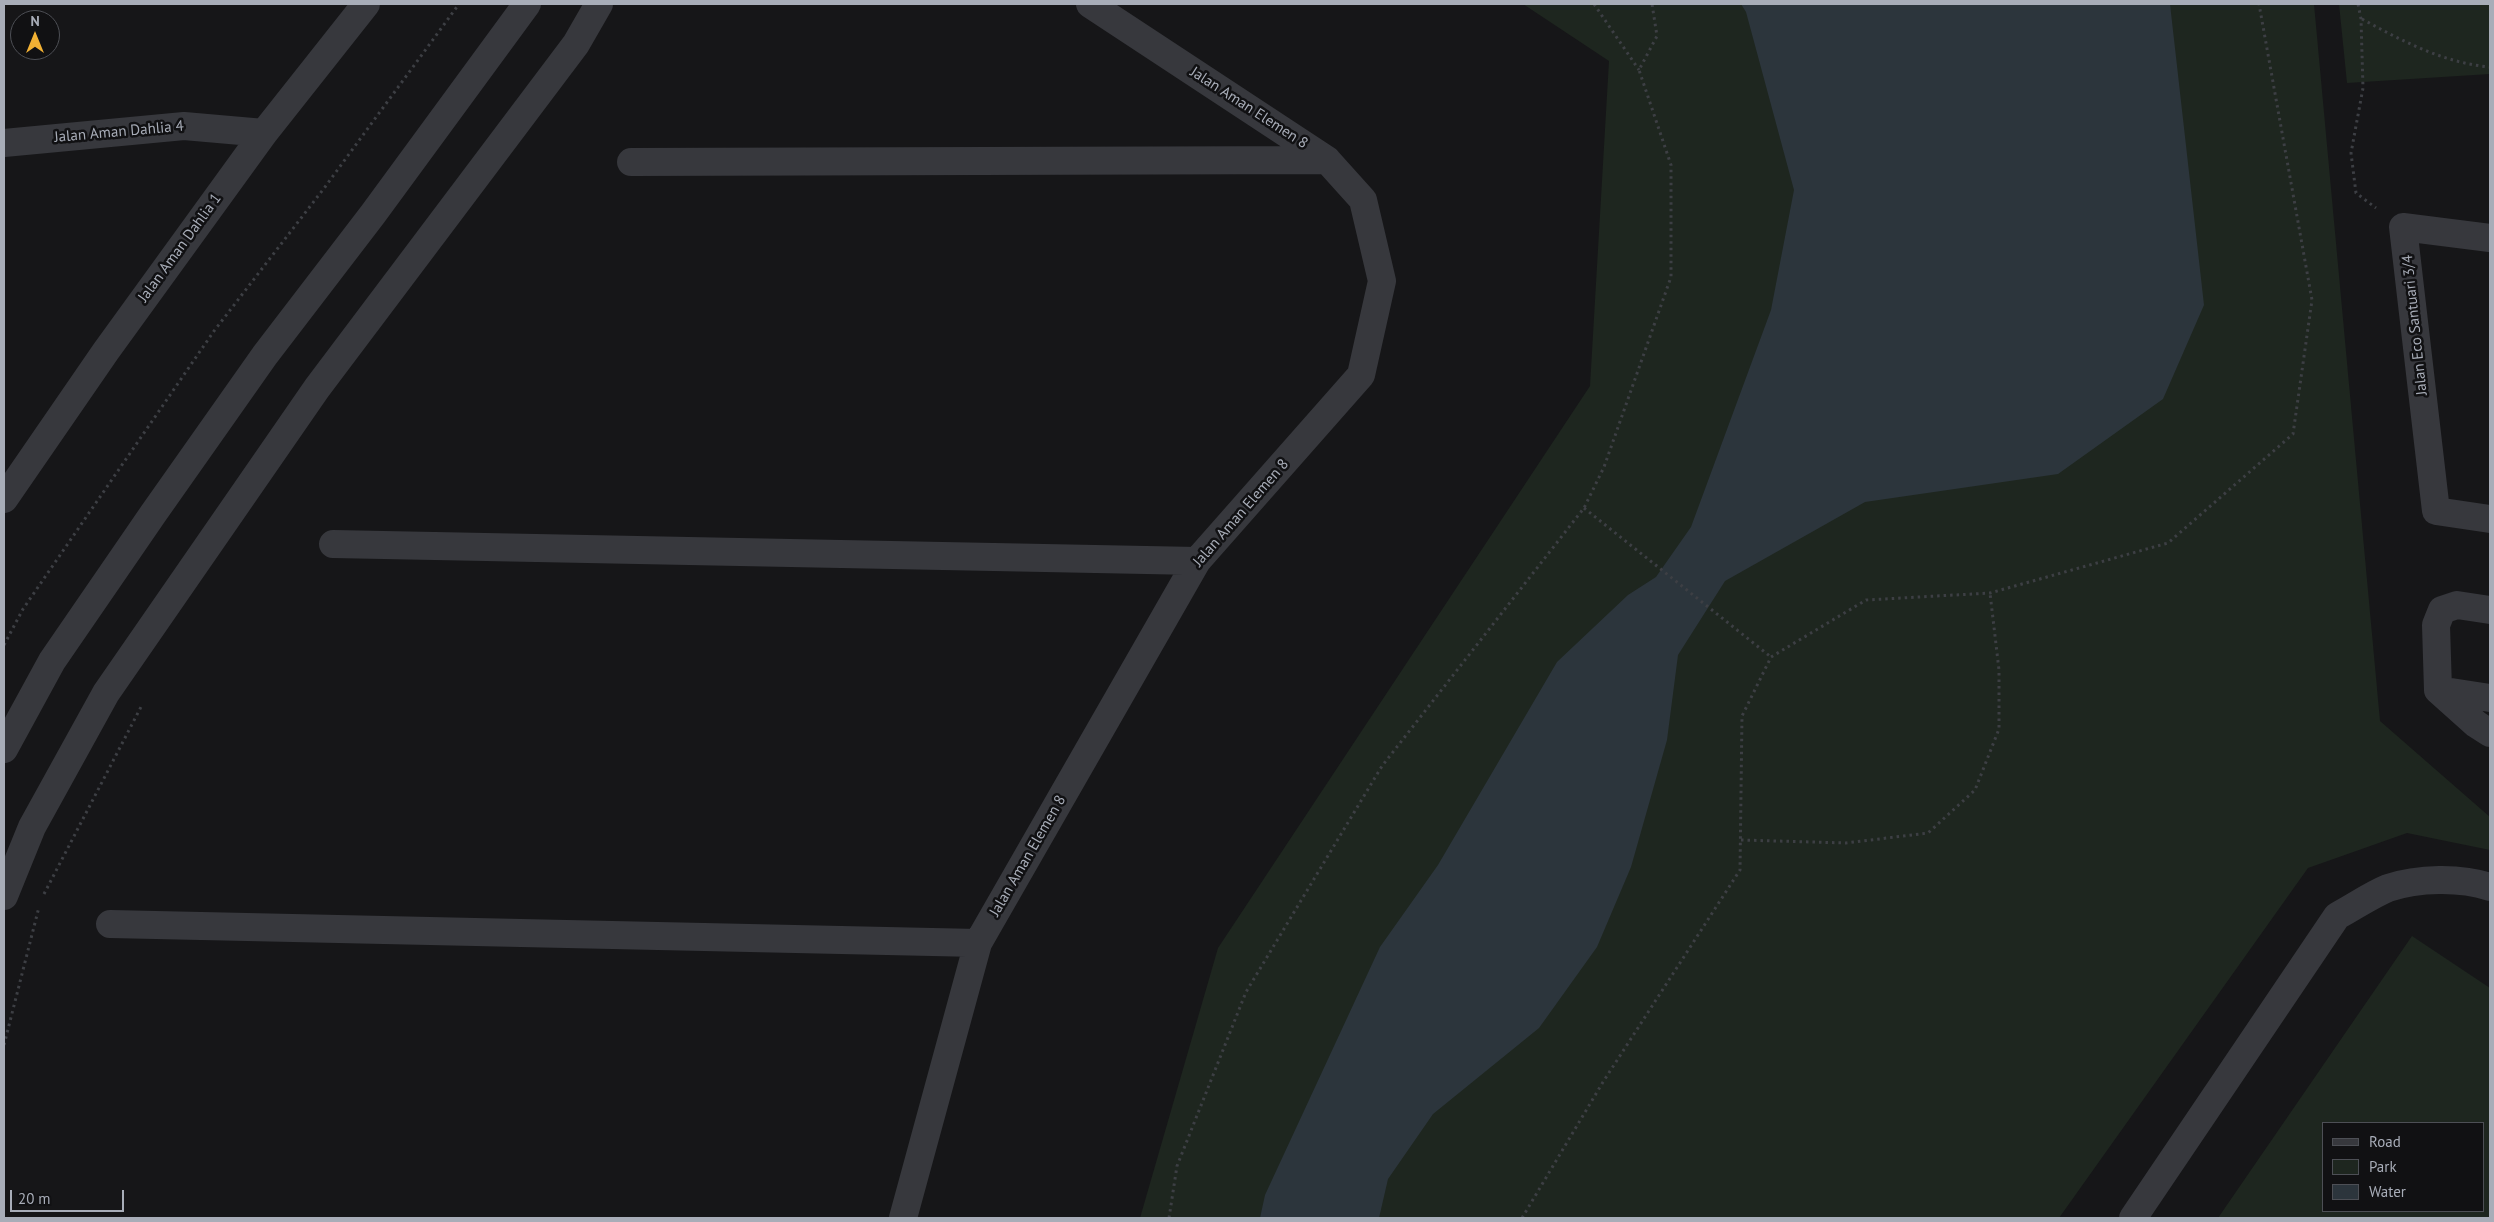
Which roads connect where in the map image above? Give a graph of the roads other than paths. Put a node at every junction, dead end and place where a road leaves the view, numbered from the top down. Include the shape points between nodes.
1 (366, 4) edge
2 (527, 4) edge
3 (599, 4) edge
4 (1090, 4) edge
5 (264, 133) junction
6 (4, 142) edge
7 (1327, 160) junction
8 (631, 162) dead end
9 (2490, 238) edge
10 (4, 499) edge
11 (2490, 519) edge
12 (333, 544) dead end
13 (1197, 561) junction
14 (2490, 610) edge
15 (2438, 690) junction
16 (2490, 698) edge
17 (2490, 733) edge
18 (4, 749) edge
19 (2490, 887) edge
20 (4, 896) edge
21 (110, 924) dead end
22 (978, 943) junction
23 (903, 1218) edge
24 (2133, 1218) edge

1 - 5 street, Jalan Aman Dahlia 1
2 - 18 street via 266,355 153,514 52,661
3 - 20 street via 576,44 317,388 106,693 32,827
4 - 7 street, Jalan Aman Elemen 8
5 - 6 street, Jalan Aman Dahlia 4 via 184,126
5 - 10 street, Jalan Aman Dahlia 1 via 106,351
7 - 8 street
7 - 13 street, Jalan Aman Elemen 8 via 1363,200 1382,280 1361,375
9 - 11 street, Jalan Eco Santuari 3/4 via 2404,227 2436,511
12 - 13 street
13 - 22 street, Jalan Aman Elemen 8
14 - 15 street via 2457,605 2442,610 2436,625
15 - 16 street
15 - 17 street
19 - 24 street via 2473,881 2422,882 2388,888 2337,916
21 - 22 street
22 - 23 street, Jalan Aman Elemen 8

